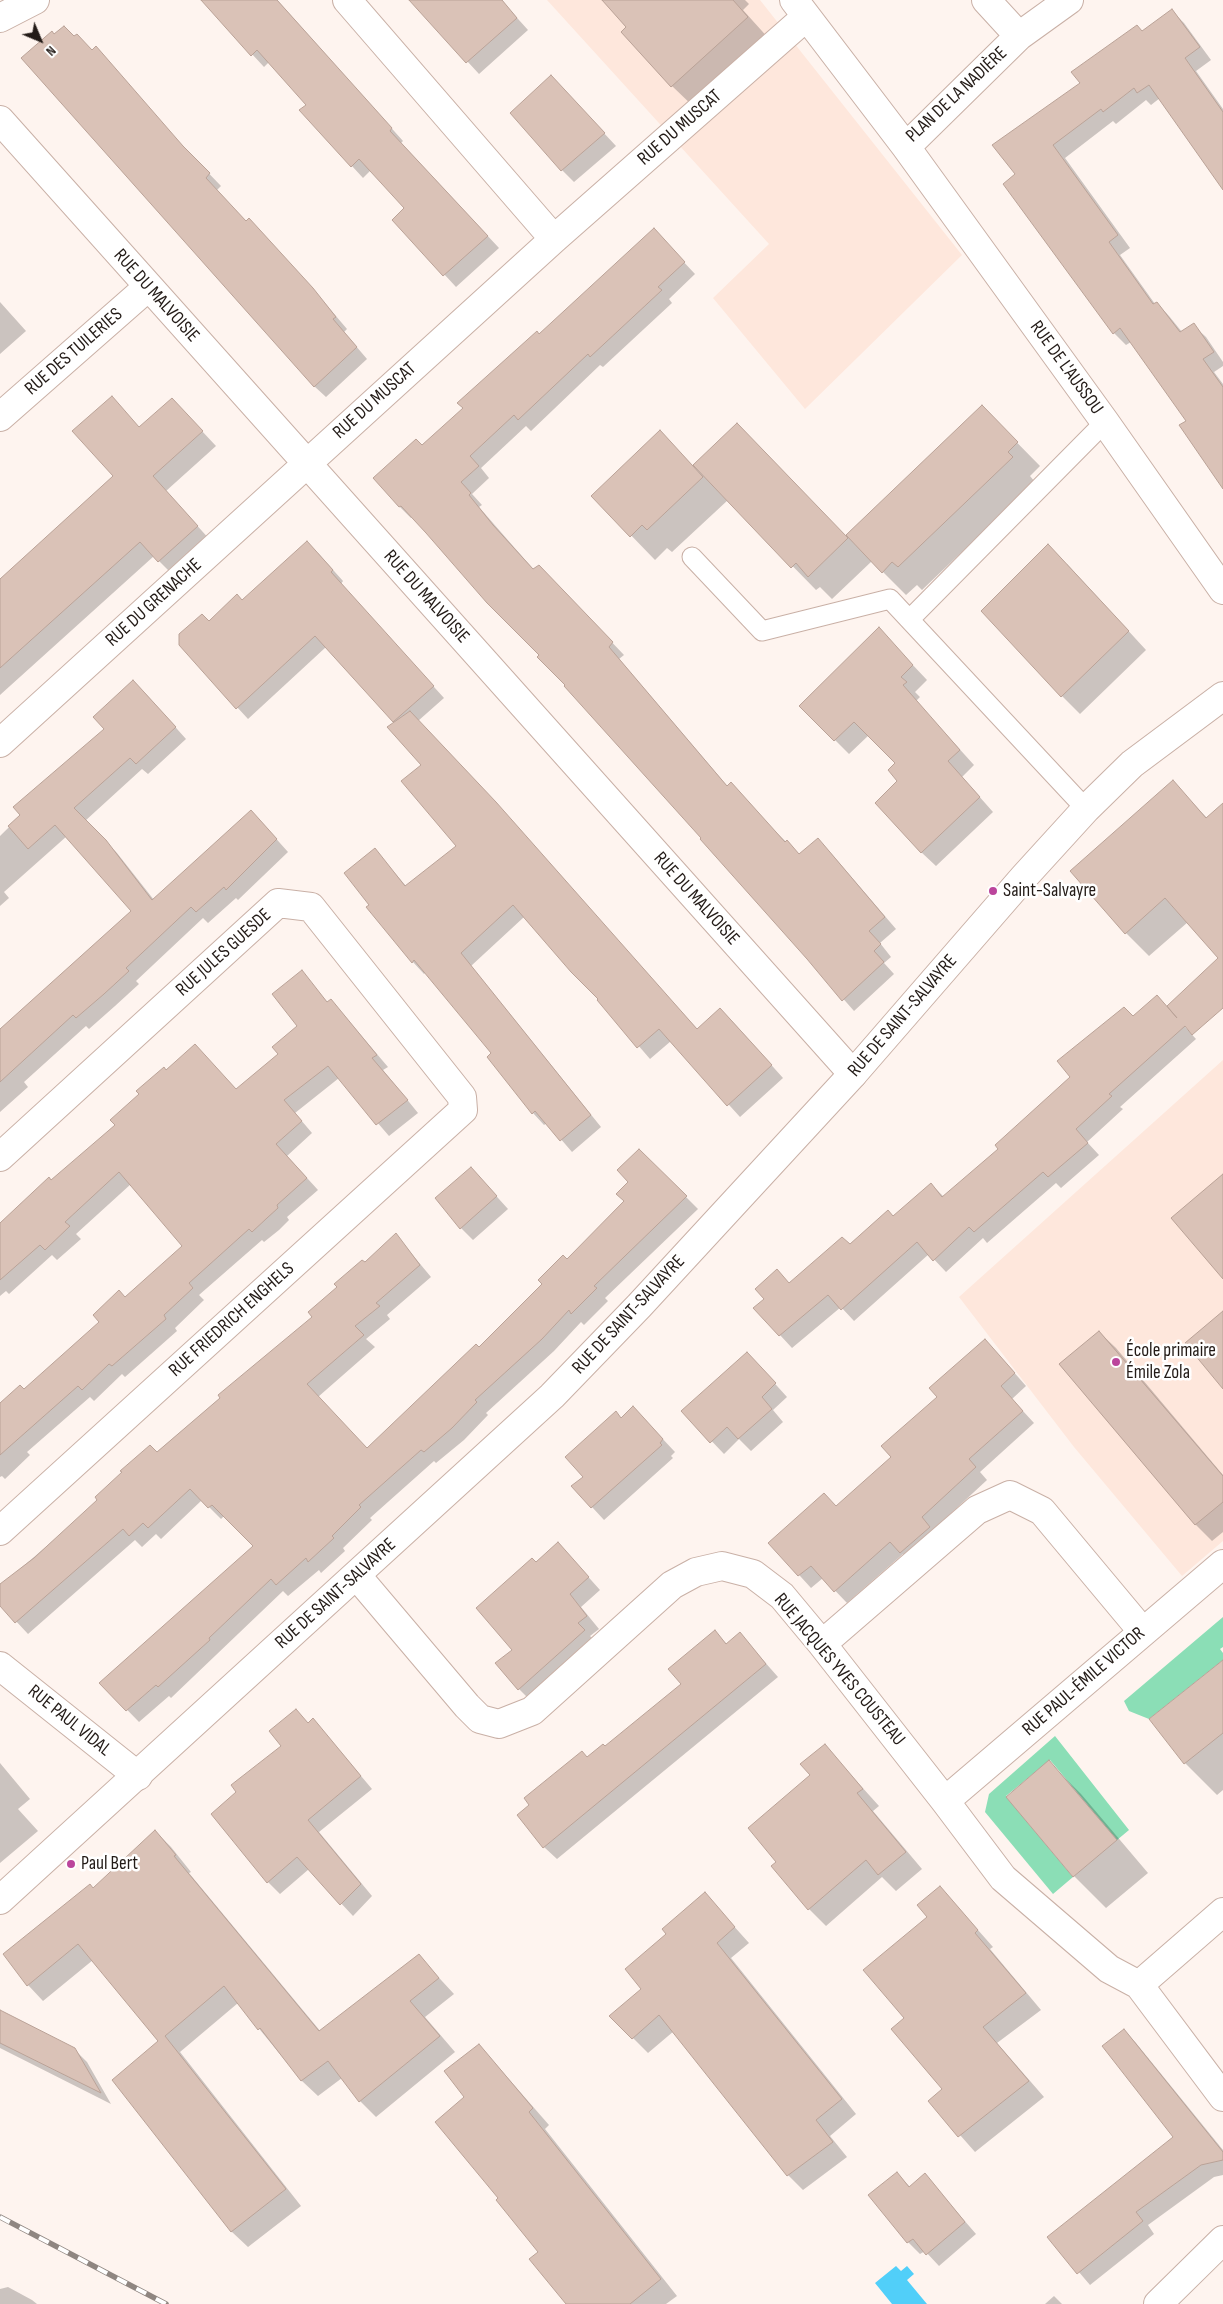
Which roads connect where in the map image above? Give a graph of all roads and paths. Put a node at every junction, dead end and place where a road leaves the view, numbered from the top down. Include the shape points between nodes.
1 (35, 0) edge
2 (348, 0) edge
3 (986, 0) edge
4 (1069, 0) edge
5 (800, 8) edge
6 (0, 18) edge
7 (1019, 36) junction
8 (0, 120) edge
9 (906, 147) junction
10 (554, 238) junction
11 (148, 287) junction
12 (0, 417) edge
13 (1105, 422) junction
14 (307, 463) junction
15 (692, 557) dead end
16 (1223, 590) edge
17 (910, 619) junction
18 (1223, 696) edge
19 (0, 742) edge
20 (1086, 809) junction
21 (853, 1074) junction
22 (463, 1110) joint
23 (0, 1157) edge
24 (0, 1531) edge
25 (1223, 1564) edge
26 (357, 1576) junction
27 (1143, 1632) junction
28 (822, 1644) junction
29 (0, 1666) edge
30 (138, 1776) junction
31 (946, 1801) junction
32 (0, 1900) edge
33 (1223, 1912) edge
34 (1139, 1985) junction
35 (1223, 2097) edge
36 (1223, 2240) edge
37 (1158, 2304) edge

1 - 6 street
2 - 10 street
3 - 7 street, PLAN DE LA NADIÈRE
4 - 7 street
5 - 9 street, PLAN DE LA NADIÈRE
5 - 10 street, RUE DU MUSCAT
7 - 9 street, PLAN DE LA NADIÈRE
8 - 11 street, RUE DU MALVOISIE
9 - 13 street, RUE DE L'AUSSOU
10 - 14 street, RUE DU MUSCAT
11 - 12 street, RUE DES TUILERIES
11 - 14 street, RUE DU MALVOISIE
13 - 16 street, RUE DE L'AUSSOU
13 - 17 lane
14 - 19 street, RUE DU GRENACHE
14 - 21 street, RUE DU MALVOISIE
15 - 17 lane via 762,631 890,598
17 - 20 lane
18 - 20 street, RUE DE SAINT-SALVAYRE via 1132,764
20 - 21 street, RUE DE SAINT-SALVAYRE
21 - 26 street, RUE DE SAINT-SALVAYRE via 552,1396
22 - 23 street, RUE JULES GUESDE via 462,1097 311,907 278,903
22 - 24 street, RUE FRIEDRICH ENGHELS
25 - 27 street, RUE PAUL-ÉMILE VICTOR
26 - 28 street, RUE JACQUES YVES COUSTEAU via 467,1706 480,1719 499,1724 532,1711 672,1585 696,1572 722,1566 752,1574 782,1596
26 - 30 street, RUE DE SAINT-SALVAYRE
27 - 28 street via 1042,1510 1010,1494 977,1510
27 - 31 street, RUE PAUL-ÉMILE VICTOR
28 - 31 street, RUE JACQUES YVES COUSTEAU
29 - 30 street, RUE PAUL VIDAL
30 - 32 street, RUE DE SAINT-SALVAYRE
31 - 34 street, RUE JACQUES YVES COUSTEAU via 1003,1878 1109,1969
33 - 34 street
34 - 35 street
36 - 37 street

